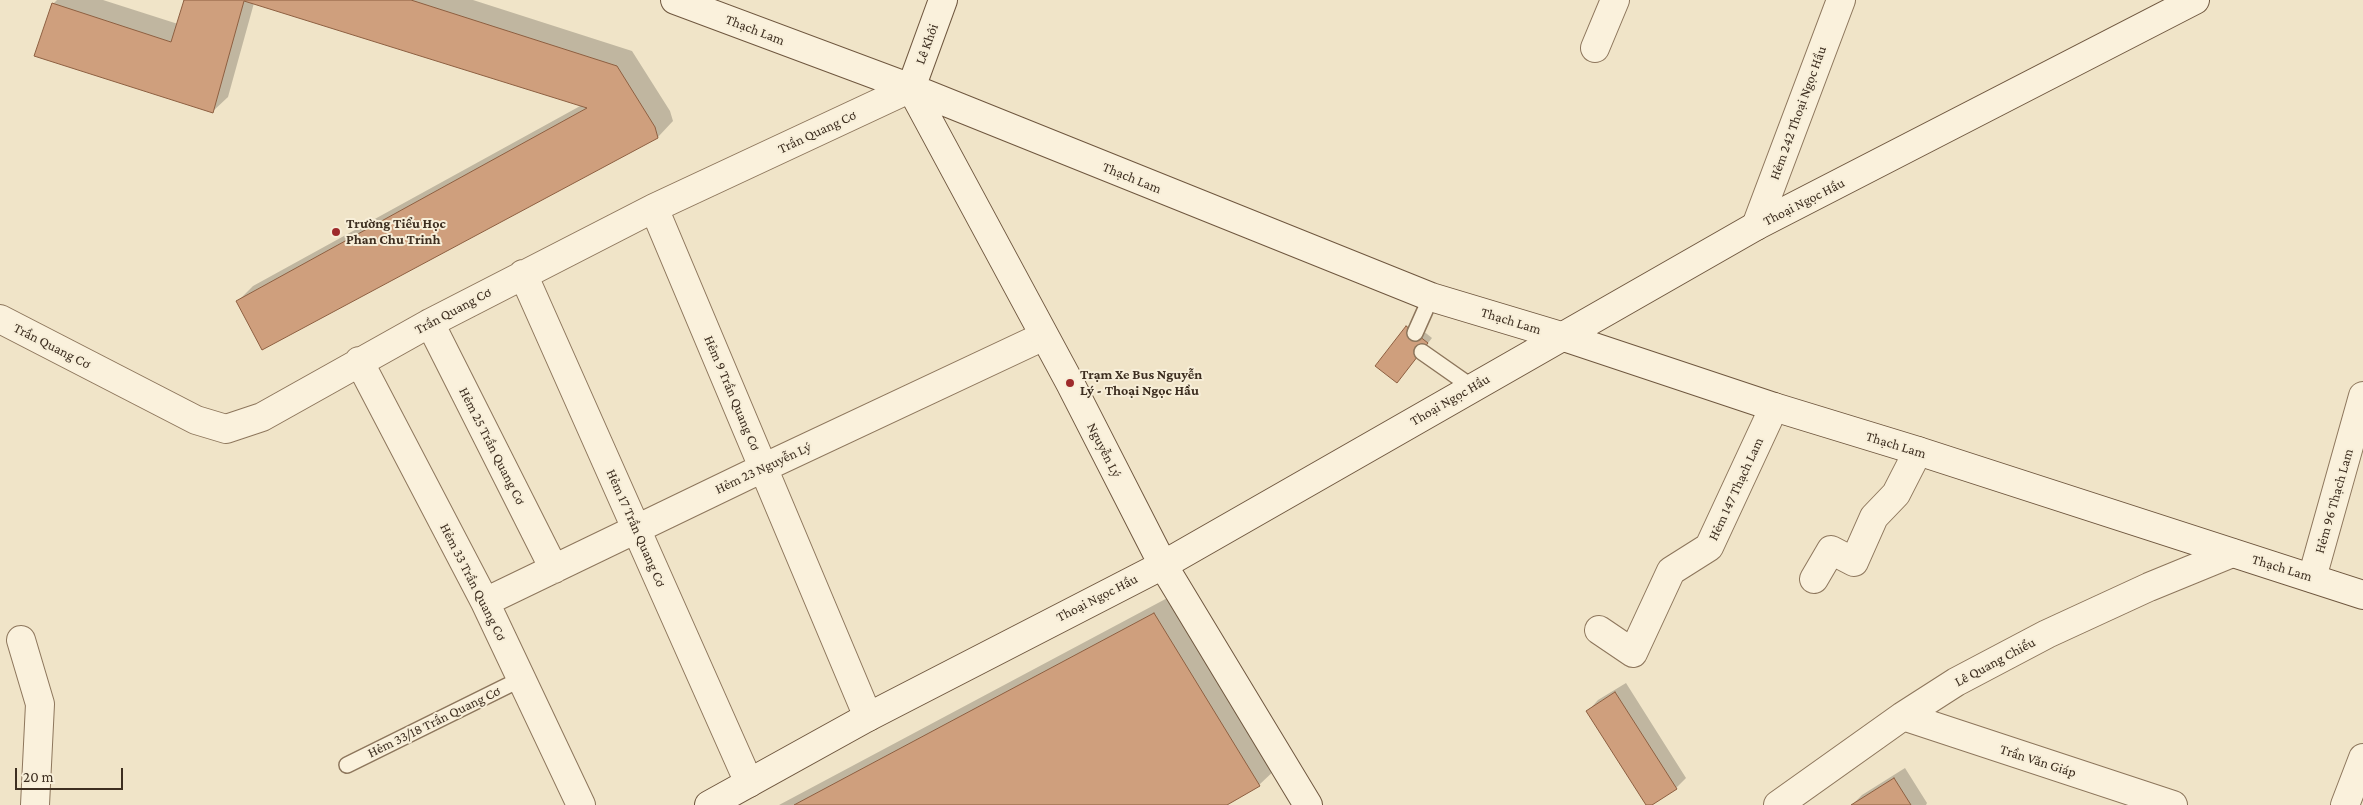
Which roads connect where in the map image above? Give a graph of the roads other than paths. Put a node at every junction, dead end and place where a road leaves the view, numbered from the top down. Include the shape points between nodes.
1 (676, 0) edge
2 (943, 0) edge
3 (1614, 0) edge
4 (1841, 0) edge
5 (2184, 3) edge
6 (1595, 48) dead end
7 (911, 88) junction
8 (654, 208) junction
9 (1756, 226) junction
10 (523, 274) junction
11 (1431, 297) junction
12 (1610, 308) junction
13 (0, 319) edge
14 (430, 323) junction
15 (1415, 333) dead end
16 (1044, 336) junction
17 (1561, 336) junction
18 (1422, 352) dead end
19 (1622, 358) junction
20 (359, 361) junction
21 (1472, 387) junction
22 (2363, 396) edge
23 (1774, 407) junction
24 (1918, 451) junction
25 (763, 468) junction
26 (636, 529) junction
27 (1193, 546) junction
28 (2232, 553) junction
29 (1162, 565) junction
30 (554, 569) junction
31 (2312, 578) junction
32 (1814, 579) dead end
33 (2363, 595) edge
34 (1182, 597) junction
35 (485, 602) junction
36 (1599, 630) dead end
37 (21, 640) dead end
38 (522, 679) junction
39 (1903, 716) junction
40 (868, 717) junction
41 (2363, 758) edge
42 (347, 765) dead end
43 (749, 783) junction
44 (35, 805) edge
45 (581, 805) edge
46 (709, 805) edge
47 (1308, 805) edge
48 (1778, 805) edge
49 (2173, 805) edge
50 (2345, 805) edge

1 - 7 street, Thạch Lam
2 - 7 street, Lê Khôi
3 - 6 street
4 - 9 street, Hẻm 242 Thoại Ngọc Hầu
5 - 9 street, Thoại Ngọc Hầu
7 - 8 street, Trần Quang Cơ
7 - 11 street, Thạch Lam
7 - 16 street, Nguyễn Lý
8 - 10 street, Trần Quang Cơ
8 - 25 street, Hẻm 9 Trần Quang Cơ
9 - 12 street, Thoại Ngọc Hầu
10 - 14 street, Trần Quang Cơ
10 - 26 street, Hẻm 17 Trần Quang Cơ
11 - 15 lane
11 - 17 street, Thạch Lam
12 - 17 street, Thoại Ngọc Hầu
12 - 19 street via 1602,322 1602,334 1606,346
13 - 20 street, Trần Quang Cơ via 196,420 226,429 262,417
14 - 20 street, Trần Quang Cơ
14 - 30 street, Hẻm 25 Trần Quang Cơ
16 - 25 street, Hẻm 23 Nguyễn Lý
16 - 29 street, Nguyễn Lý
17 - 19 street, Thạch Lam
17 - 21 street, Thoại Ngọc Hầu
18 - 21 lane
19 - 23 street, Thạch Lam
20 - 35 street, Hẻm 33 Trần Quang Cơ
21 - 27 street, Thoại Ngọc Hầu
22 - 31 street, Hẻm 96 Thạch Lam
23 - 24 street, Thạch Lam
23 - 36 street, Hẻm 147 Thạch Lam via 1709,547 1671,570 1633,653
24 - 28 street, Thạch Lam
24 - 32 street via 1896,494 1874,517 1854,562 1831,550
25 - 26 street, Hẻm 23 Nguyễn Lý
25 - 40 street, Hẻm 9 Trần Quang Cơ
26 - 30 street, Hẻm 23 Nguyễn Lý
26 - 43 street, Hẻm 17 Trần Quang Cơ
27 - 29 street, Thoại Ngọc Hầu
27 - 34 street via 1182,575
28 - 31 street, Thạch Lam
28 - 39 street, Lê Quang Chiểu via 2047,634 1956,682
29 - 34 street, Nguyễn Lý
29 - 40 street, Thoại Ngọc Hầu
30 - 35 street, Hẻm 23 Nguyễn Lý
31 - 33 street, Thạch Lam
34 - 47 street, Nguyễn Lý
35 - 38 street, Hẻm 33 Trần Quang Cơ
37 - 44 street via 40,704
38 - 42 lane, Hẻm 33/18 Trần Quang Cơ
38 - 45 street, Hẻm 33 Trần Quang Cơ
39 - 48 street, Lê Quang Chiểu
39 - 49 street, Trần Văn Giáp
40 - 43 street, Thoại Ngọc Hầu
41 - 50 street
43 - 46 street, Thoại Ngọc Hầu

